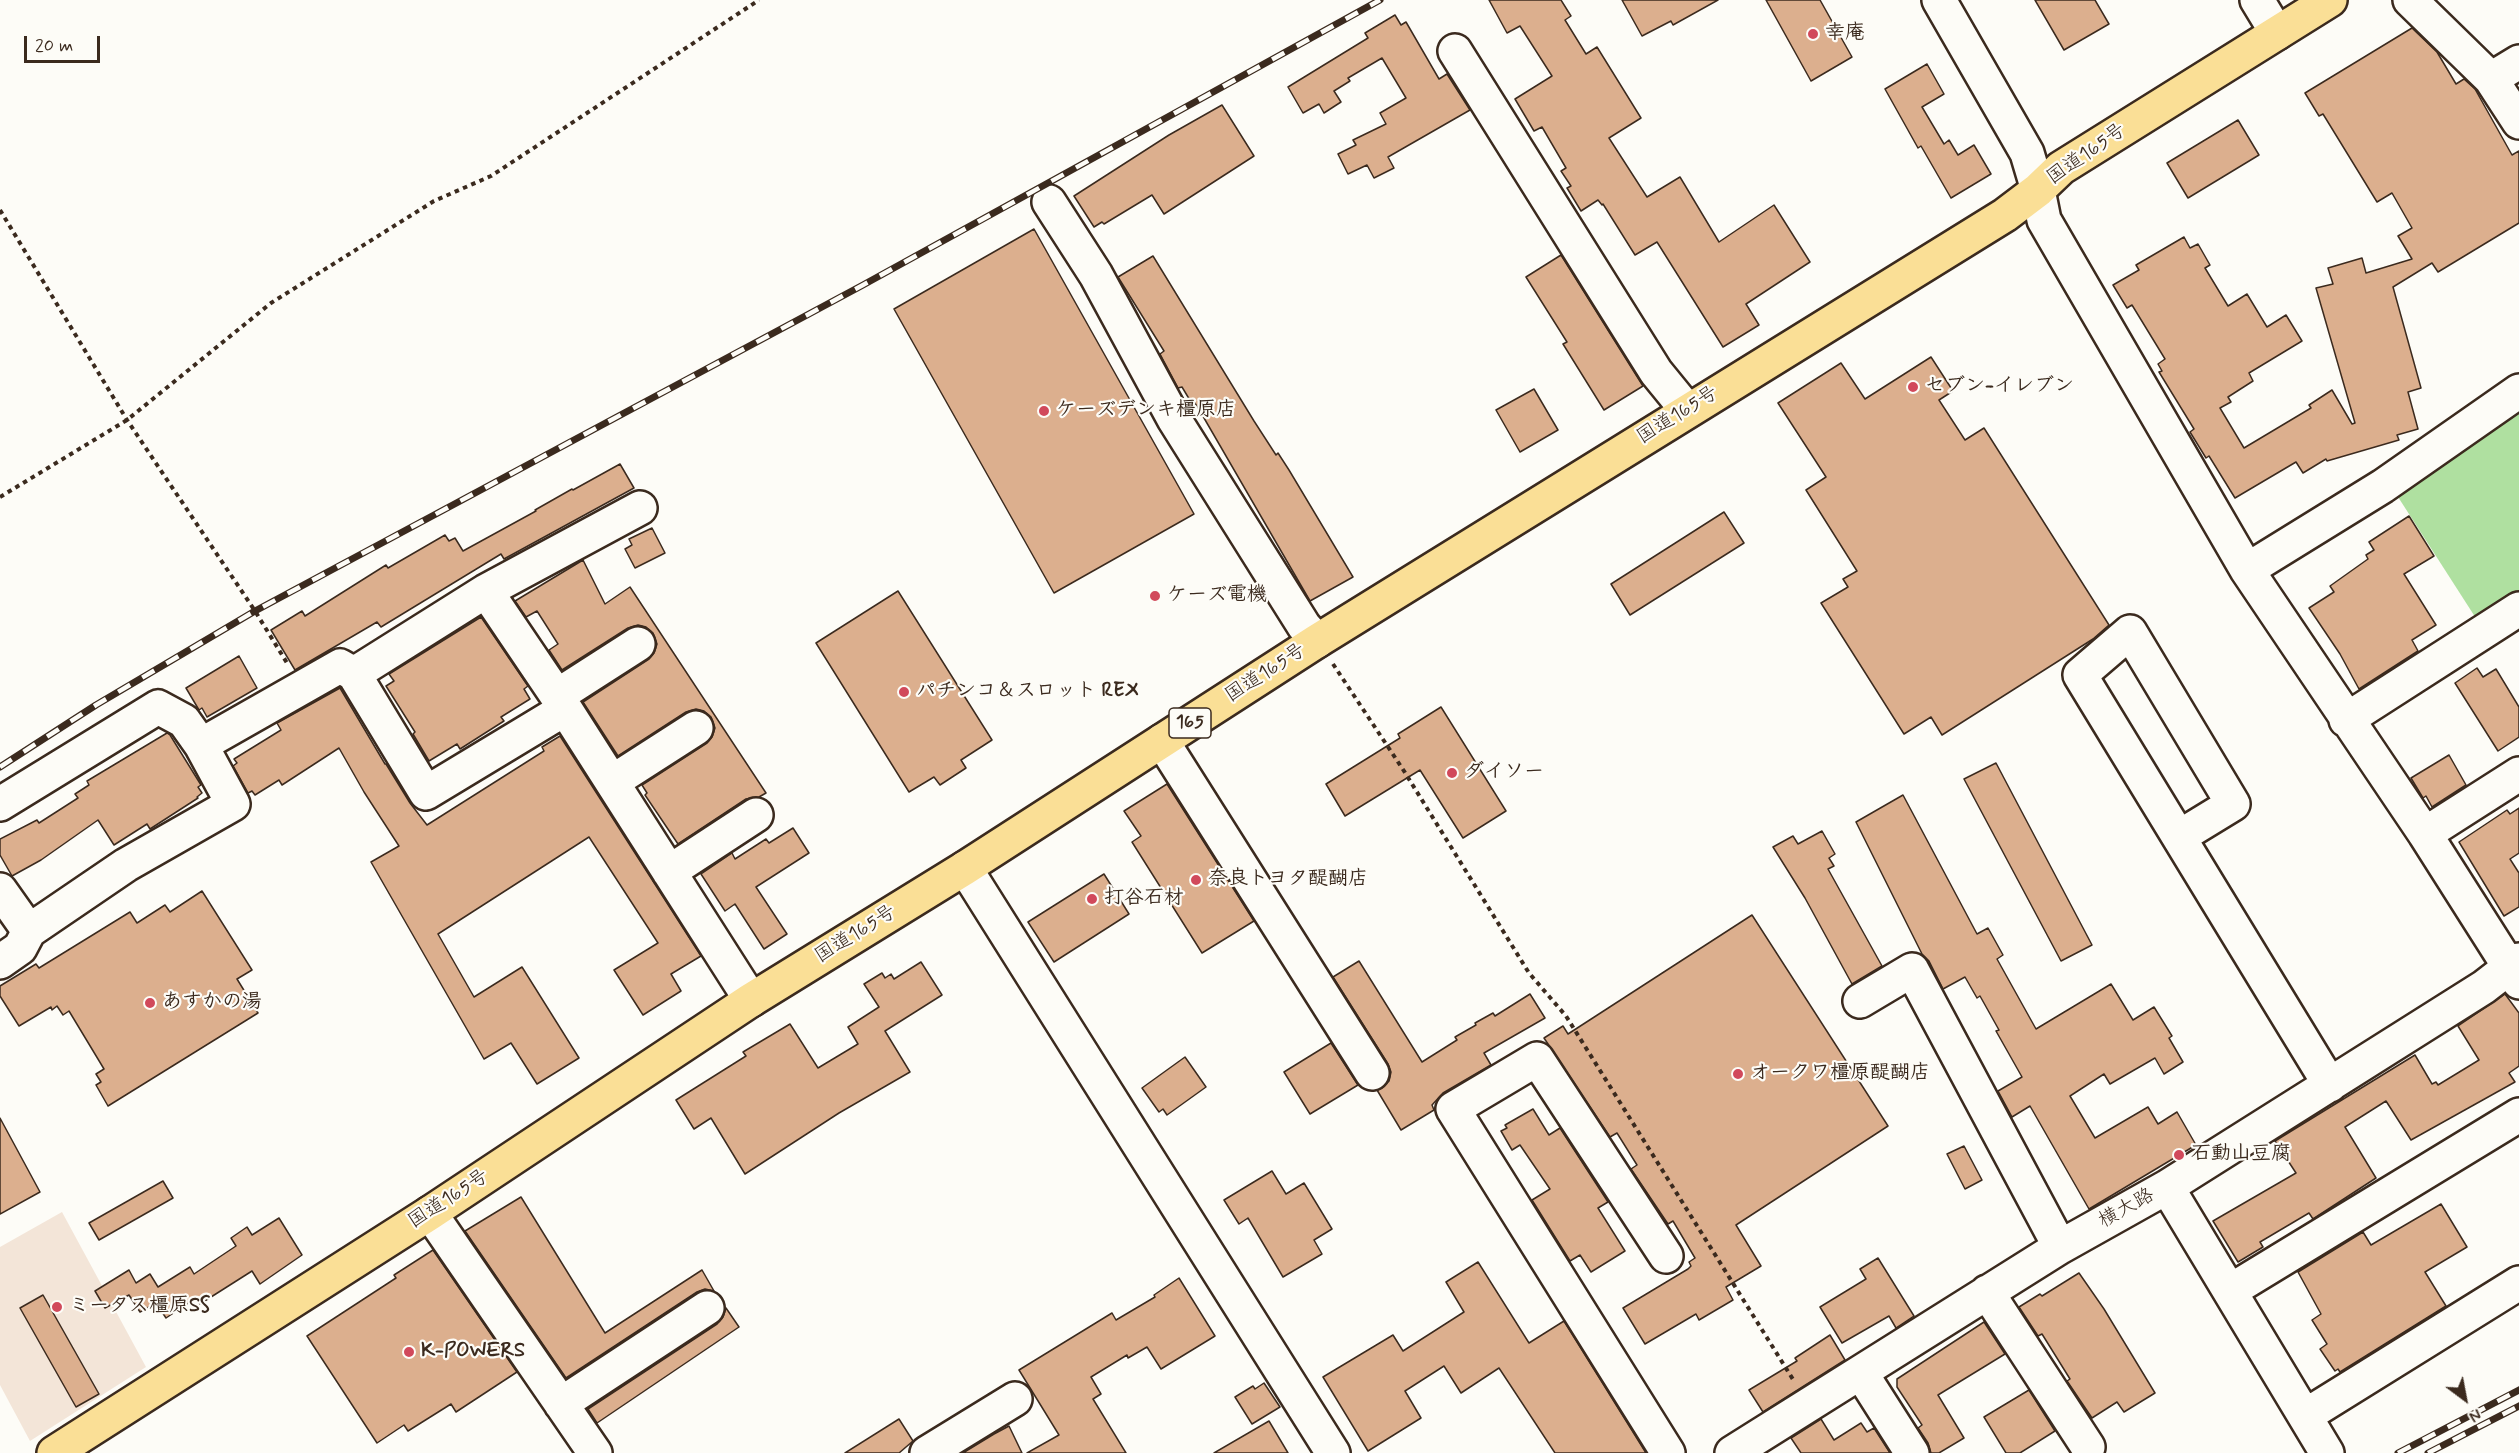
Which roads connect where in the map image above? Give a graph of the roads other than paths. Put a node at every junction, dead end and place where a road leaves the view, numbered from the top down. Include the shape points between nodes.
1 (1939, 0) edge
2 (2257, 0) edge
3 (2330, 0) edge
4 (2410, 0) edge
5 (2277, 33) junction
6 (1455, 51) dead end
7 (2519, 62) edge
8 (2491, 79) junction
9 (2519, 122) edge
10 (2038, 190) junction
11 (1049, 202) dead end
12 (2519, 391) edge
13 (1687, 410) junction
14 (640, 508) dead end
15 (2247, 570) junction
16 (486, 591) junction
17 (2519, 609) edge
18 (1317, 641) junction
19 (638, 644) dead end
20 (354, 674) junction
21 (561, 702) junction
22 (2346, 720) junction
23 (696, 728) dead end
24 (1162, 741) junction
25 (201, 745) junction
26 (2519, 774) edge
27 (612, 782) junction
28 (0, 804) edge
29 (756, 815) dead end
30 (2425, 834) junction
31 (2179, 837) junction
32 (965, 868) junction
33 (669, 872) junction
34 (0, 890) edge
35 (29, 931) junction
36 (0, 962) edge
37 (2516, 970) edge
38 (751, 1000) junction
39 (1860, 1001) dead end
40 (1372, 1073) dead end
41 (2330, 1084) junction
42 (2519, 1115) edge
43 (2168, 1187) junction
44 (429, 1214) junction
45 (2060, 1247) junction
46 (1665, 1256) dead end
47 (2519, 1283) edge
48 (2230, 1291) junction
49 (1987, 1292) junction
50 (707, 1308) dead end
51 (1861, 1373) junction
52 (1015, 1398) dead end
53 (561, 1404) junction
54 (2305, 1416) junction
55 (2088, 1447) dead end
56 (945, 1448) edge
57 (54, 1453) edge
58 (595, 1453) edge
59 (1334, 1453) edge
60 (1668, 1453) edge
61 (1732, 1453) edge
62 (1911, 1453) edge
63 (2327, 1453) edge

1 - 10 street via 2027,153
2 - 5 street
3 - 5 highway, 国道165号 / 165
4 - 8 street
5 - 10 highway, 国道165号 / 165 via 2061,168
6 - 13 street via 1656,372
7 - 8 street
8 - 9 street
10 - 13 highway, 国道165号 / 165 via 2005,215
10 - 15 street via 2044,220
11 - 18 street via 1096,275 1174,419
12 - 15 street via 2383,486
13 - 18 highway, 国道165号 / 165
14 - 16 street
15 - 22 street
16 - 20 street
16 - 21 street
17 - 22 street
18 - 24 highway, 国道165号 / 165
19 - 21 street
20 - 21 street via 426,793
20 - 25 street via 340,666
21 - 27 street
22 - 30 street
23 - 27 street
24 - 32 highway, 国道165号 / 165
24 - 40 street
25 - 28 street via 184,721 158,707
25 - 35 street via 233,804 126,865
26 - 30 street
27 - 33 street
29 - 33 street
30 - 37 street
31 - 31 street via 2080,675 2130,632 2233,804
31 - 41 street
32 - 38 highway, 国道165号 / 165
32 - 59 street
33 - 38 street
34 - 35 street
35 - 36 street via 20,948
37 - 41 street, 横大路
38 - 44 highway, 国道165号 / 165
39 - 45 street via 1912,970
41 - 43 street, 横大路
42 - 48 street
43 - 45 street, 横大路
43 - 48 street
44 - 53 street
44 - 57 highway, 国道165号 / 165
45 - 49 street, 横大路
46 - 60 street via 1537,1059 1453,1109
47 - 54 street
48 - 54 street
49 - 51 street, 横大路
49 - 55 street
50 - 53 street
51 - 61 street, 横大路
51 - 62 street
52 - 56 street
53 - 58 street
54 - 63 street

